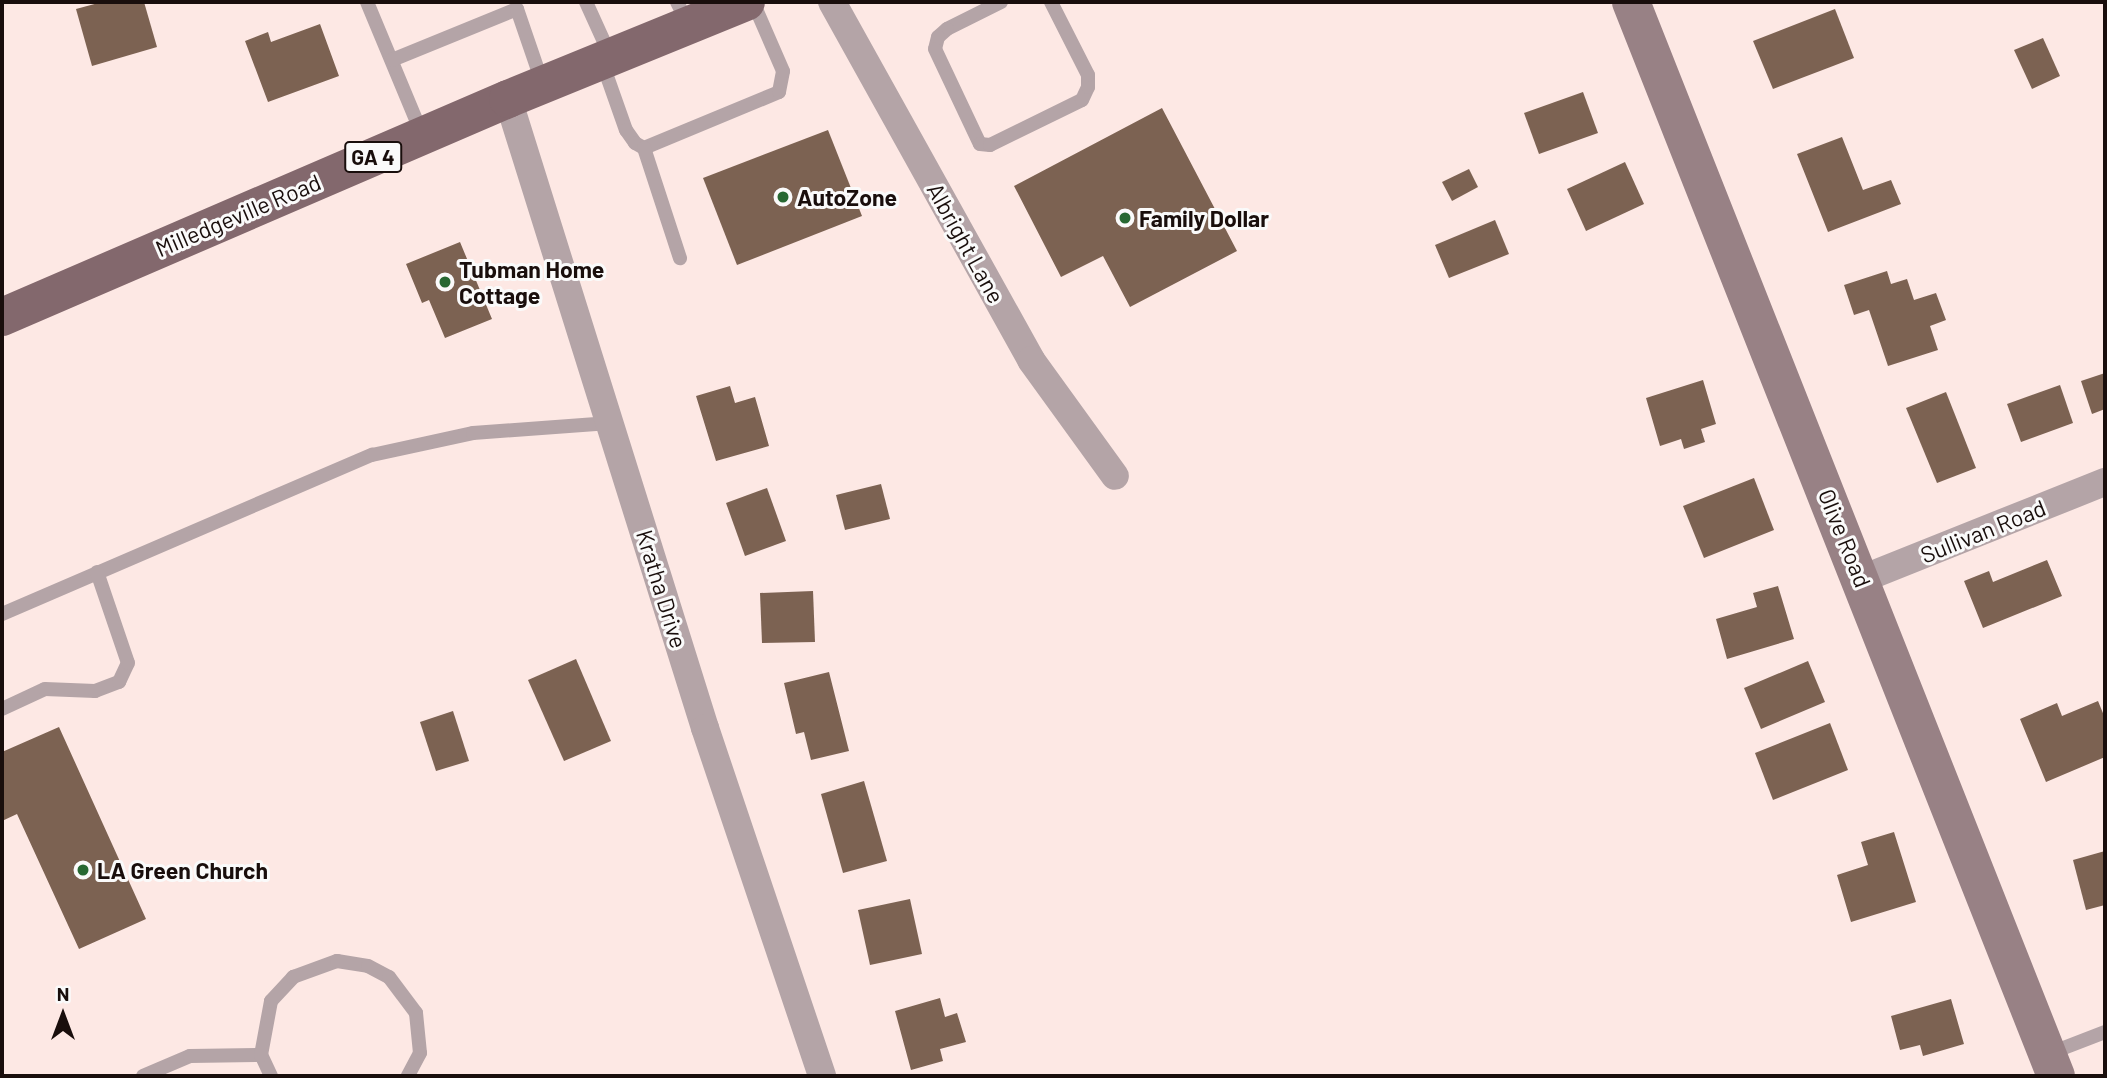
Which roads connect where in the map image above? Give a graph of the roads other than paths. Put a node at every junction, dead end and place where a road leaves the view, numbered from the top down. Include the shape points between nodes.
1 (368, 2) edge
2 (586, 2) edge
3 (746, 2) edge
4 (753, 2) edge
5 (832, 2) edge
6 (1001, 2) edge
7 (1051, 2) edge
8 (1631, 2) edge
9 (683, 13) edge
10 (606, 58) junction
11 (392, 60) junction
12 (543, 85) junction
13 (508, 99) junction
14 (423, 136) junction
15 (644, 148) junction
16 (680, 258) dead end
17 (2, 317) edge
18 (610, 423) junction
19 (1115, 476) dead end
20 (2105, 482) edge
21 (97, 572) junction
22 (1861, 579) junction
23 (2, 614) edge
24 (2, 709) edge
25 (2105, 1032) edge
26 (261, 1055) junction
27 (2052, 1065) edge
28 (143, 1076) edge
29 (271, 1076) edge
30 (408, 1076) edge
31 (822, 1076) edge

1 - 11 lane
2 - 10 lane
3 - 9 main road, Milledgeville Road / GA 4
4 - 15 lane via 783,71 779,92
5 - 19 street, Albright Lane via 1031,360
6 - 7 lane via 947,29 938,37 935,49 980,144 1002,140 1082,100 1088,75
8 - 22 street, Olive Road
9 - 10 main road, Milledgeville Road / GA 4
10 - 12 main road, Milledgeville Road / GA 4
10 - 15 lane via 626,130
11 - 12 lane via 517,9
11 - 14 lane
12 - 13 main road, Milledgeville Road / GA 4
13 - 14 main road, Milledgeville Road / GA 4
13 - 18 street, Kratha Drive
14 - 17 main road, Milledgeville Road / GA 4
15 - 16 lane
18 - 21 lane via 473,433 372,455
18 - 31 street, Kratha Drive via 705,728
20 - 22 street, Sullivan Road
21 - 23 lane
21 - 24 lane via 128,663 120,682 95,691 45,689
22 - 27 street, Olive Road
25 - 27 lane
26 - 28 lane via 190,1056
26 - 29 lane
26 - 30 lane via 271,1001 293,977 337,961 368,966 389,977 416,1013 420,1053

